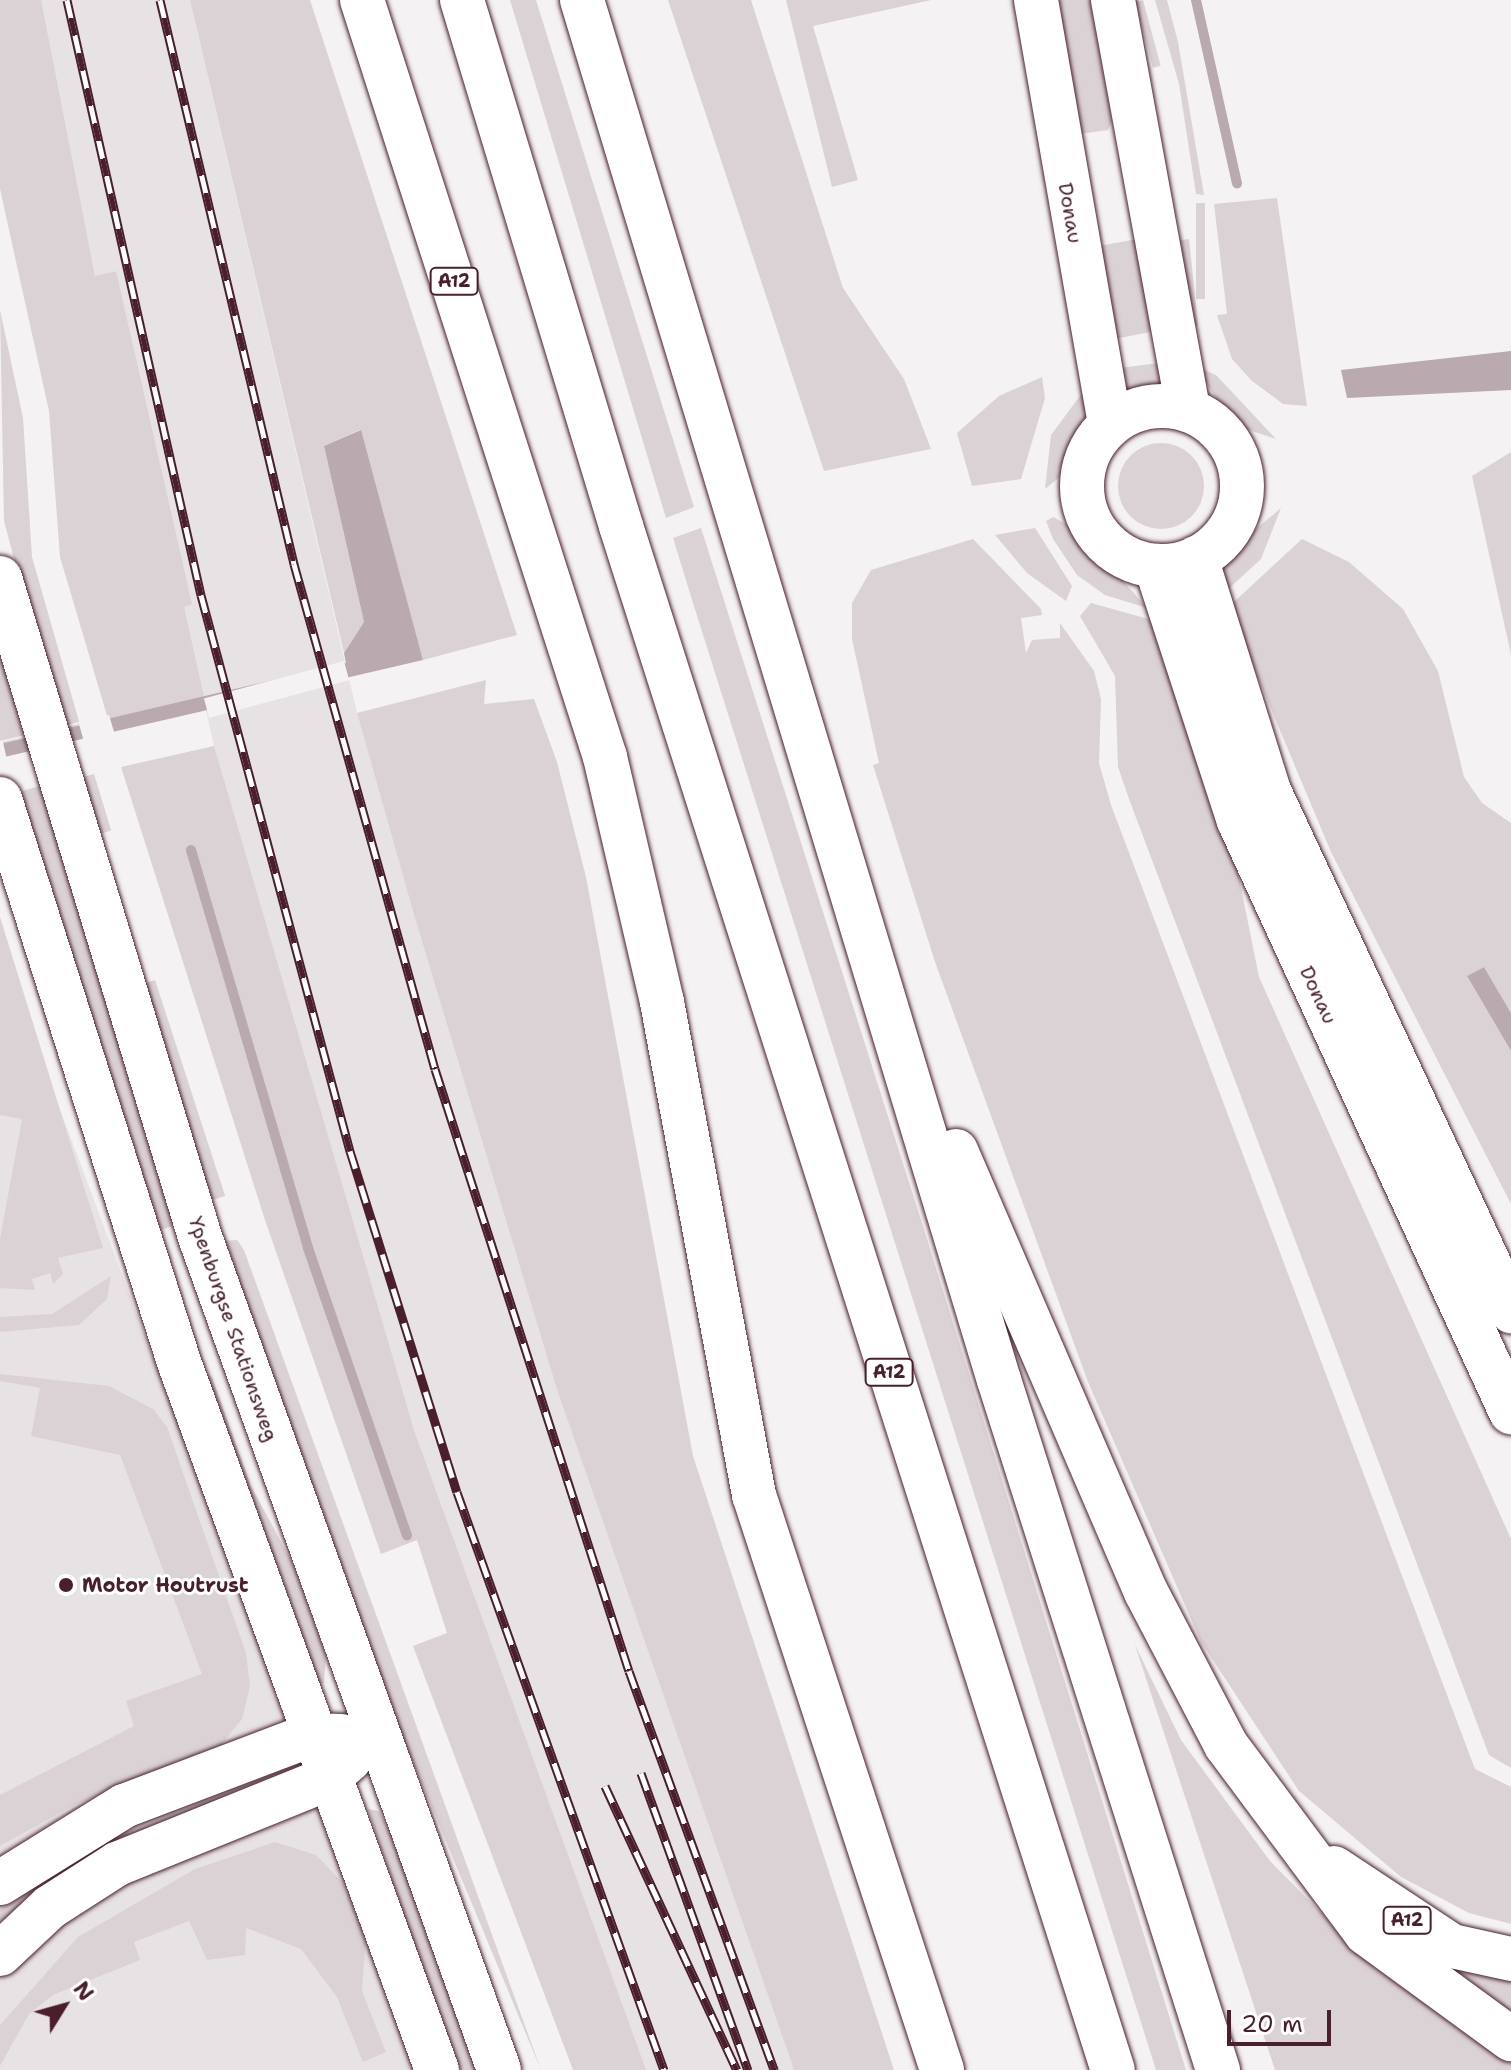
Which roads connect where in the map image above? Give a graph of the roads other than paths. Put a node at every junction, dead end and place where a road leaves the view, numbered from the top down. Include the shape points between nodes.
1 (362, 0) edge
2 (462, 0) edge
3 (582, 0) edge
4 (1036, 0) edge
5 (1113, 0) edge
6 (1188, 410) junction
7 (1110, 425) junction
8 (1176, 562) junction
9 (0, 578) edge
10 (0, 799) edge
11 (889, 1003) junction
12 (1511, 1311) edge
13 (1511, 1412) edge
14 (311, 1735) junction
15 (375, 1737) junction
16 (1243, 1770) junction
17 (327, 1779) junction
18 (0, 1883) edge
19 (0, 1954) edge
20 (1511, 1959) edge
21 (1511, 2039) edge
22 (437, 2070) edge
23 (499, 2070) edge
24 (942, 2070) edge
25 (1113, 2070) edge
26 (1218, 2070) edge

1 - 24 main road, A12 via 585,687 650,941 746,1460 790,1617
2 - 25 main road, A12 via 621,526
3 - 11 main road, A12
4 - 7 main road, Donau
5 - 6 main road
6 - 7 main road via 1147,407
6 - 8 main road via 1224,436 1242,481 1228,533
7 - 8 main road via 1084,470 1086,510 1118,553
8 - 12 main road, Donau via 1269,791
8 - 13 main road, Donau via 1239,821
9 - 15 main road, Ypenburgse Stationsweg via 200,1237
10 - 14 main road via 133,1226
11 - 16 main road, A12 via 1146,1592
11 - 26 main road, A12 via 999,1380
14 - 15 main road
14 - 17 main road
14 - 18 main road via 124,1806
15 - 17 main road
15 - 23 main road, Ypenburgse Stationsweg
16 - 20 main road, A12 via 1292,1829 1382,1904 1452,1946
16 - 21 main road, A12 via 1366,1933
17 - 19 main road via 117,1864 50,1907
17 - 22 main road

